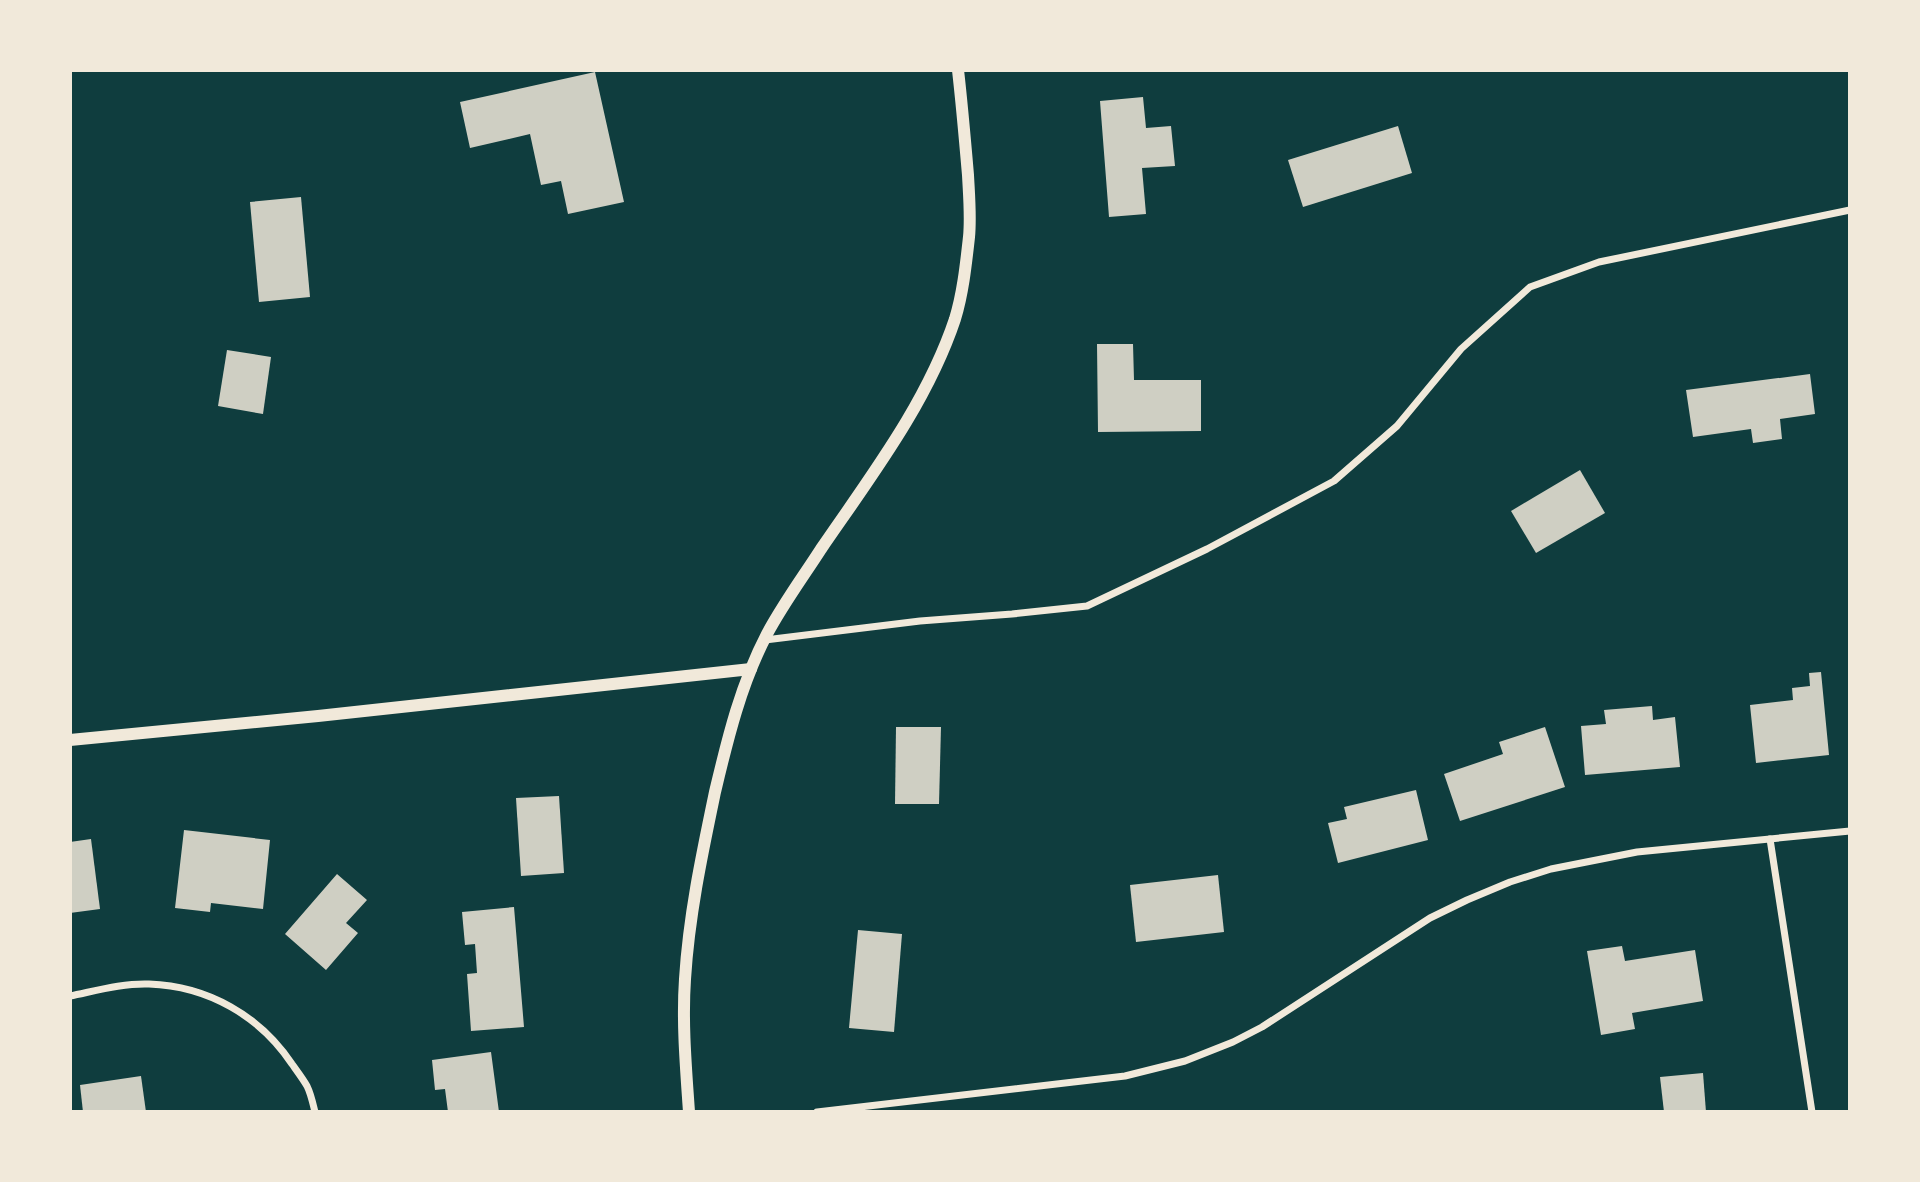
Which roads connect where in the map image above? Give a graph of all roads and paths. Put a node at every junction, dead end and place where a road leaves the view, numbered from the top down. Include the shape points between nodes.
1 (958, 70) edge
2 (1850, 211) edge
3 (764, 640) junction
4 (751, 669) junction
5 (70, 740) edge
6 (1850, 831) edge
7 (1770, 839) junction
8 (70, 996) edge
9 (315, 1112) edge
10 (690, 1112) edge
11 (817, 1112) edge
12 (1812, 1112) edge

1 - 3 street via 970,233 955,316 943,351 910,414
2 - 3 street via 1599,261 1530,287 1461,349 1397,426 1334,481 1087,606
3 - 4 street
4 - 5 street
4 - 10 street via 727,740 690,927 685,981
6 - 7 street
7 - 11 street via 1637,852 1510,882 1430,918 1262,1027 1185,1061 1125,1076
7 - 12 street
8 - 9 street via 146,984 179,986 225,1003 262,1028 286,1055 307,1086

